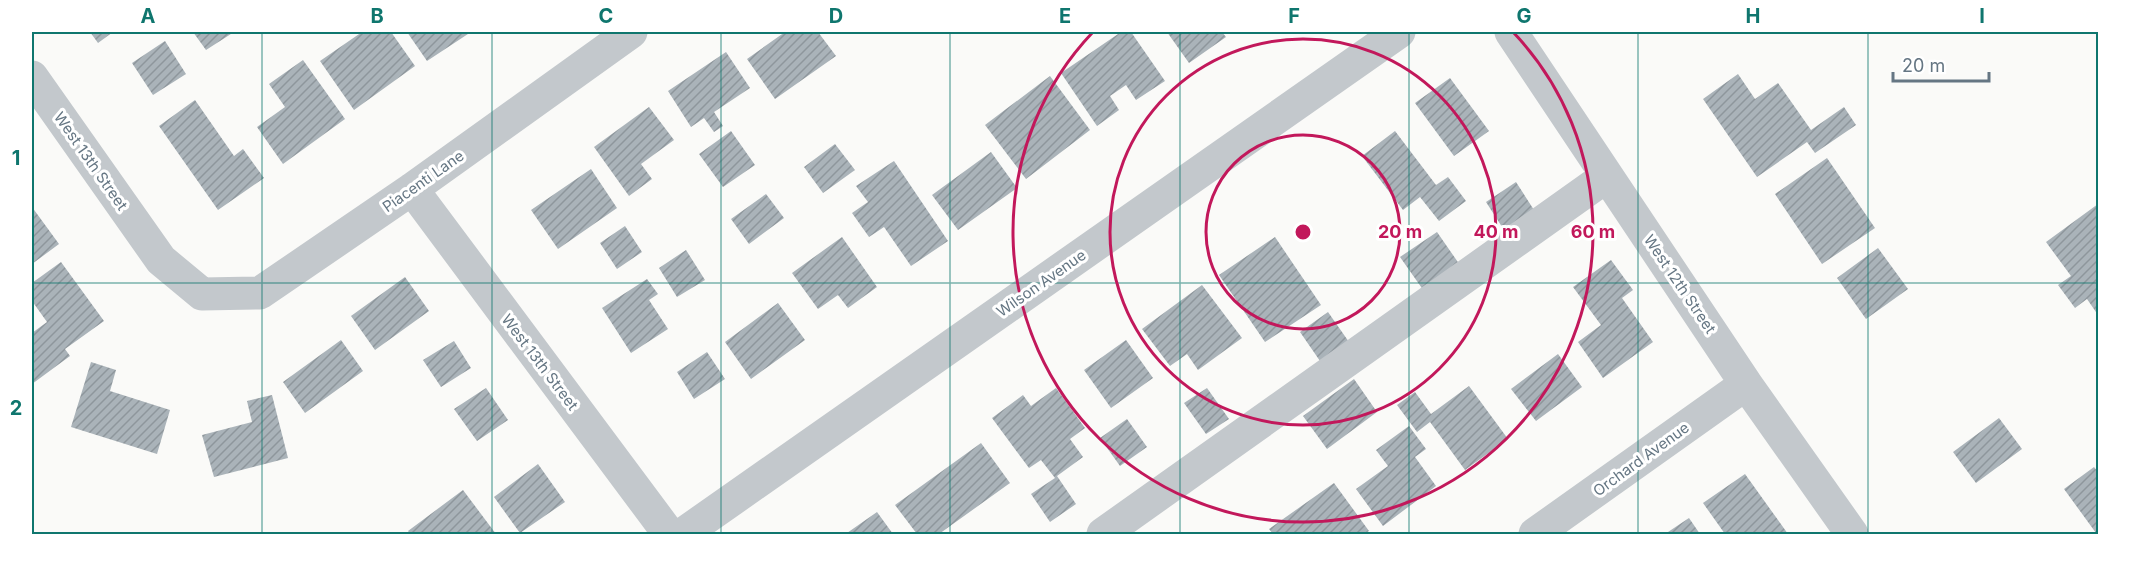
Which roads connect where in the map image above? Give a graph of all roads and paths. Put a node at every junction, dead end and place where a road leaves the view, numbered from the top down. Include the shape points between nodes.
1 (632, 32) edge
2 (1399, 32) edge
3 (1511, 32) edge
4 (32, 77) edge
5 (1607, 176) junction
6 (412, 189) junction
7 (202, 294) joint
8 (1746, 384) junction
9 (669, 534) edge
10 (683, 534) edge
11 (1103, 534) edge
12 (1535, 534) edge
13 (1852, 534) edge

1 - 6 street, Piacenti Lane
2 - 10 street, Wilson Avenue
3 - 5 street, West 12th Street
4 - 7 street, West 13th Street via 161,260
5 - 8 street, West 12th Street
5 - 11 street
6 - 7 street, Piacenti Lane via 260,293
6 - 9 street, West 13th Street
8 - 12 street, Orchard Avenue
8 - 13 street, West 12th Street

